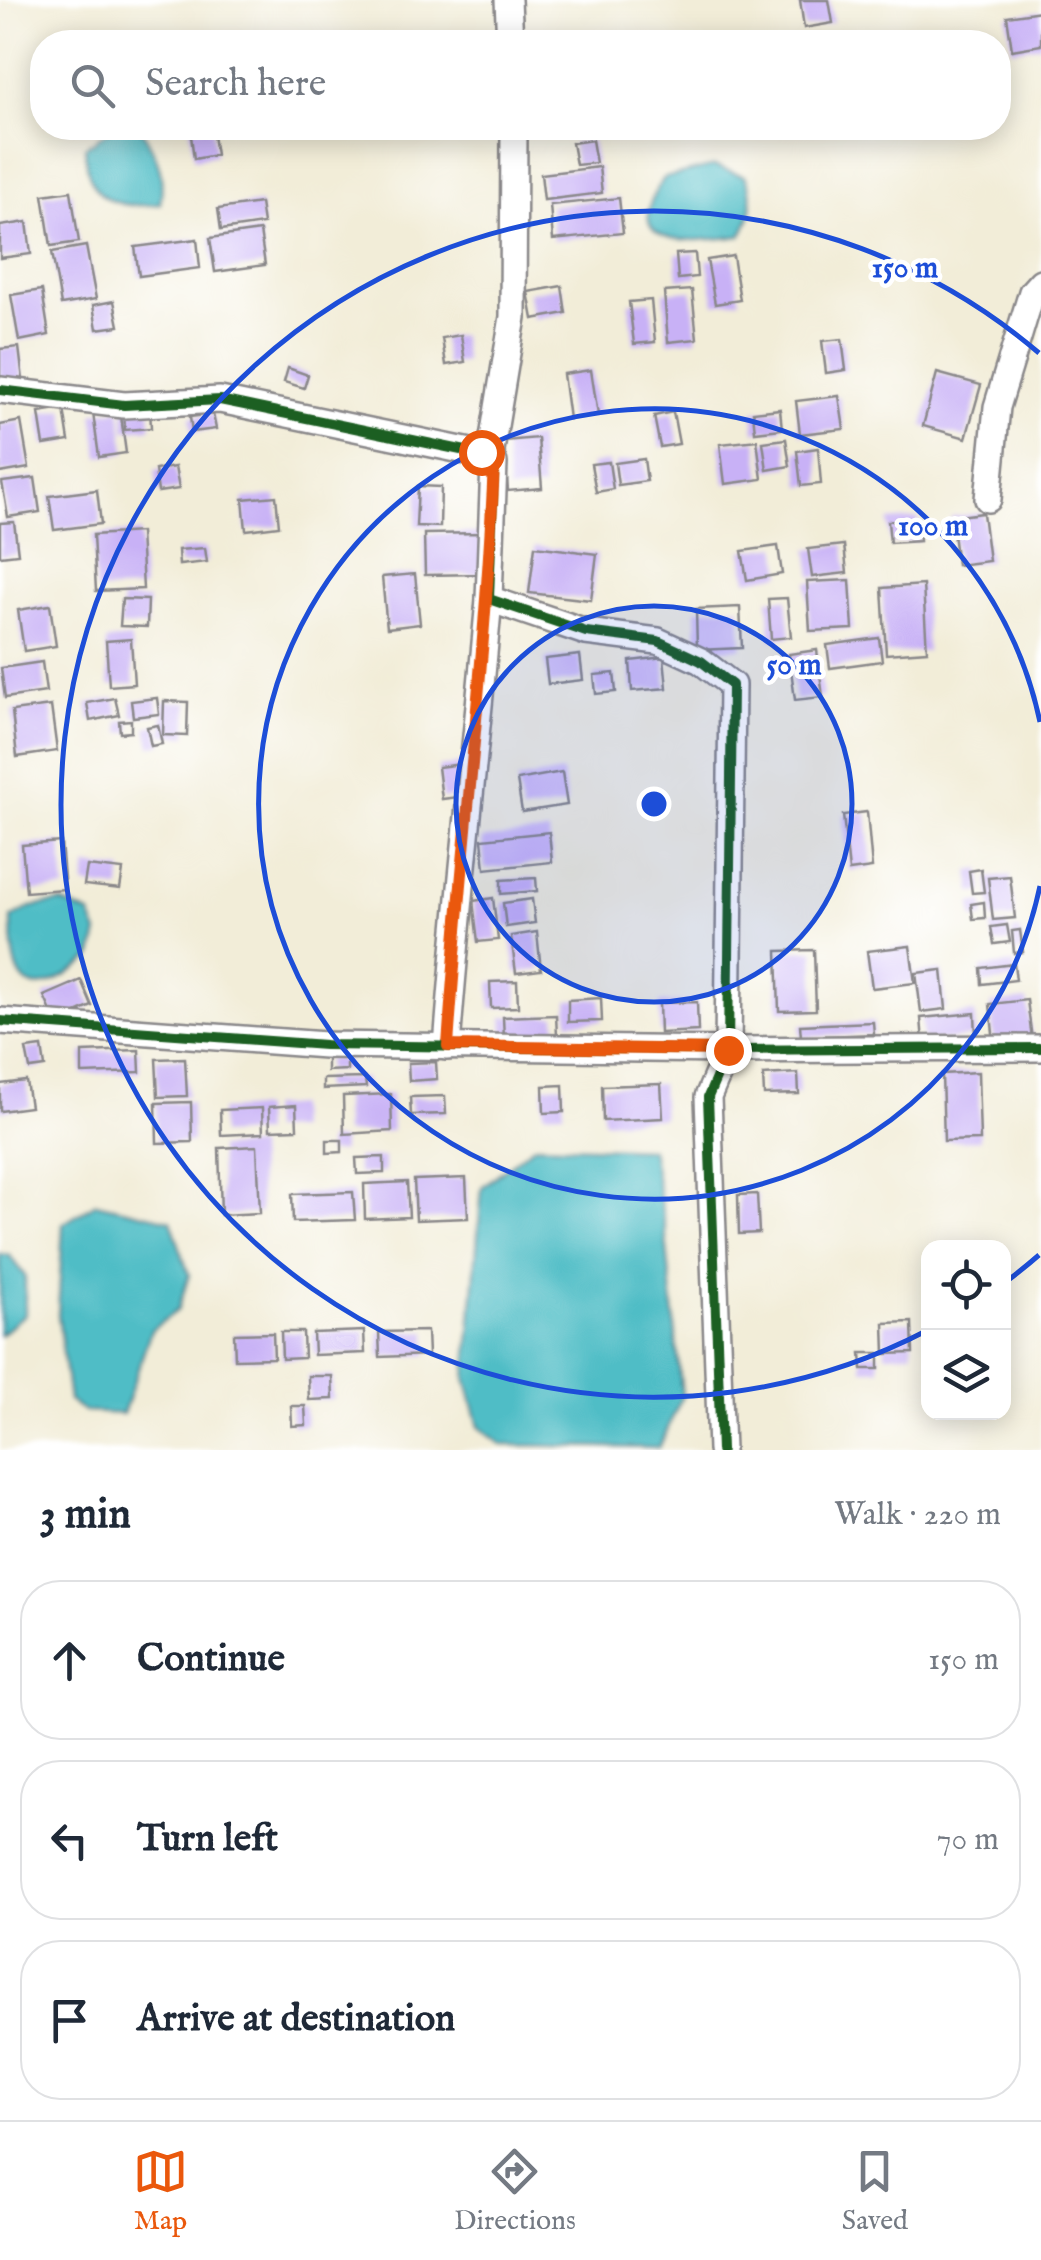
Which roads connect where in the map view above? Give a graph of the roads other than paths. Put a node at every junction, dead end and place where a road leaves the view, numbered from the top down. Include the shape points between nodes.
1 (508, 0) edge
2 (509, 30) edge
3 (514, 140) edge
4 (1041, 282) edge
5 (0, 390) edge
6 (490, 456) junction
7 (988, 499) dead end
8 (488, 599) junction
9 (0, 1020) edge
10 (448, 1046) junction
11 (1041, 1048) edge
12 (728, 1050) junction
13 (720, 1450) edge

1 - 2 street
3 - 6 street via 513,317
4 - 7 street via 1032,292 997,407
5 - 6 street via 107,404 220,400
6 - 8 street
8 - 10 street
8 - 12 street via 586,632 658,641 732,685
9 - 10 street via 172,1036
10 - 12 street
11 - 12 street
12 - 13 street via 708,1097

